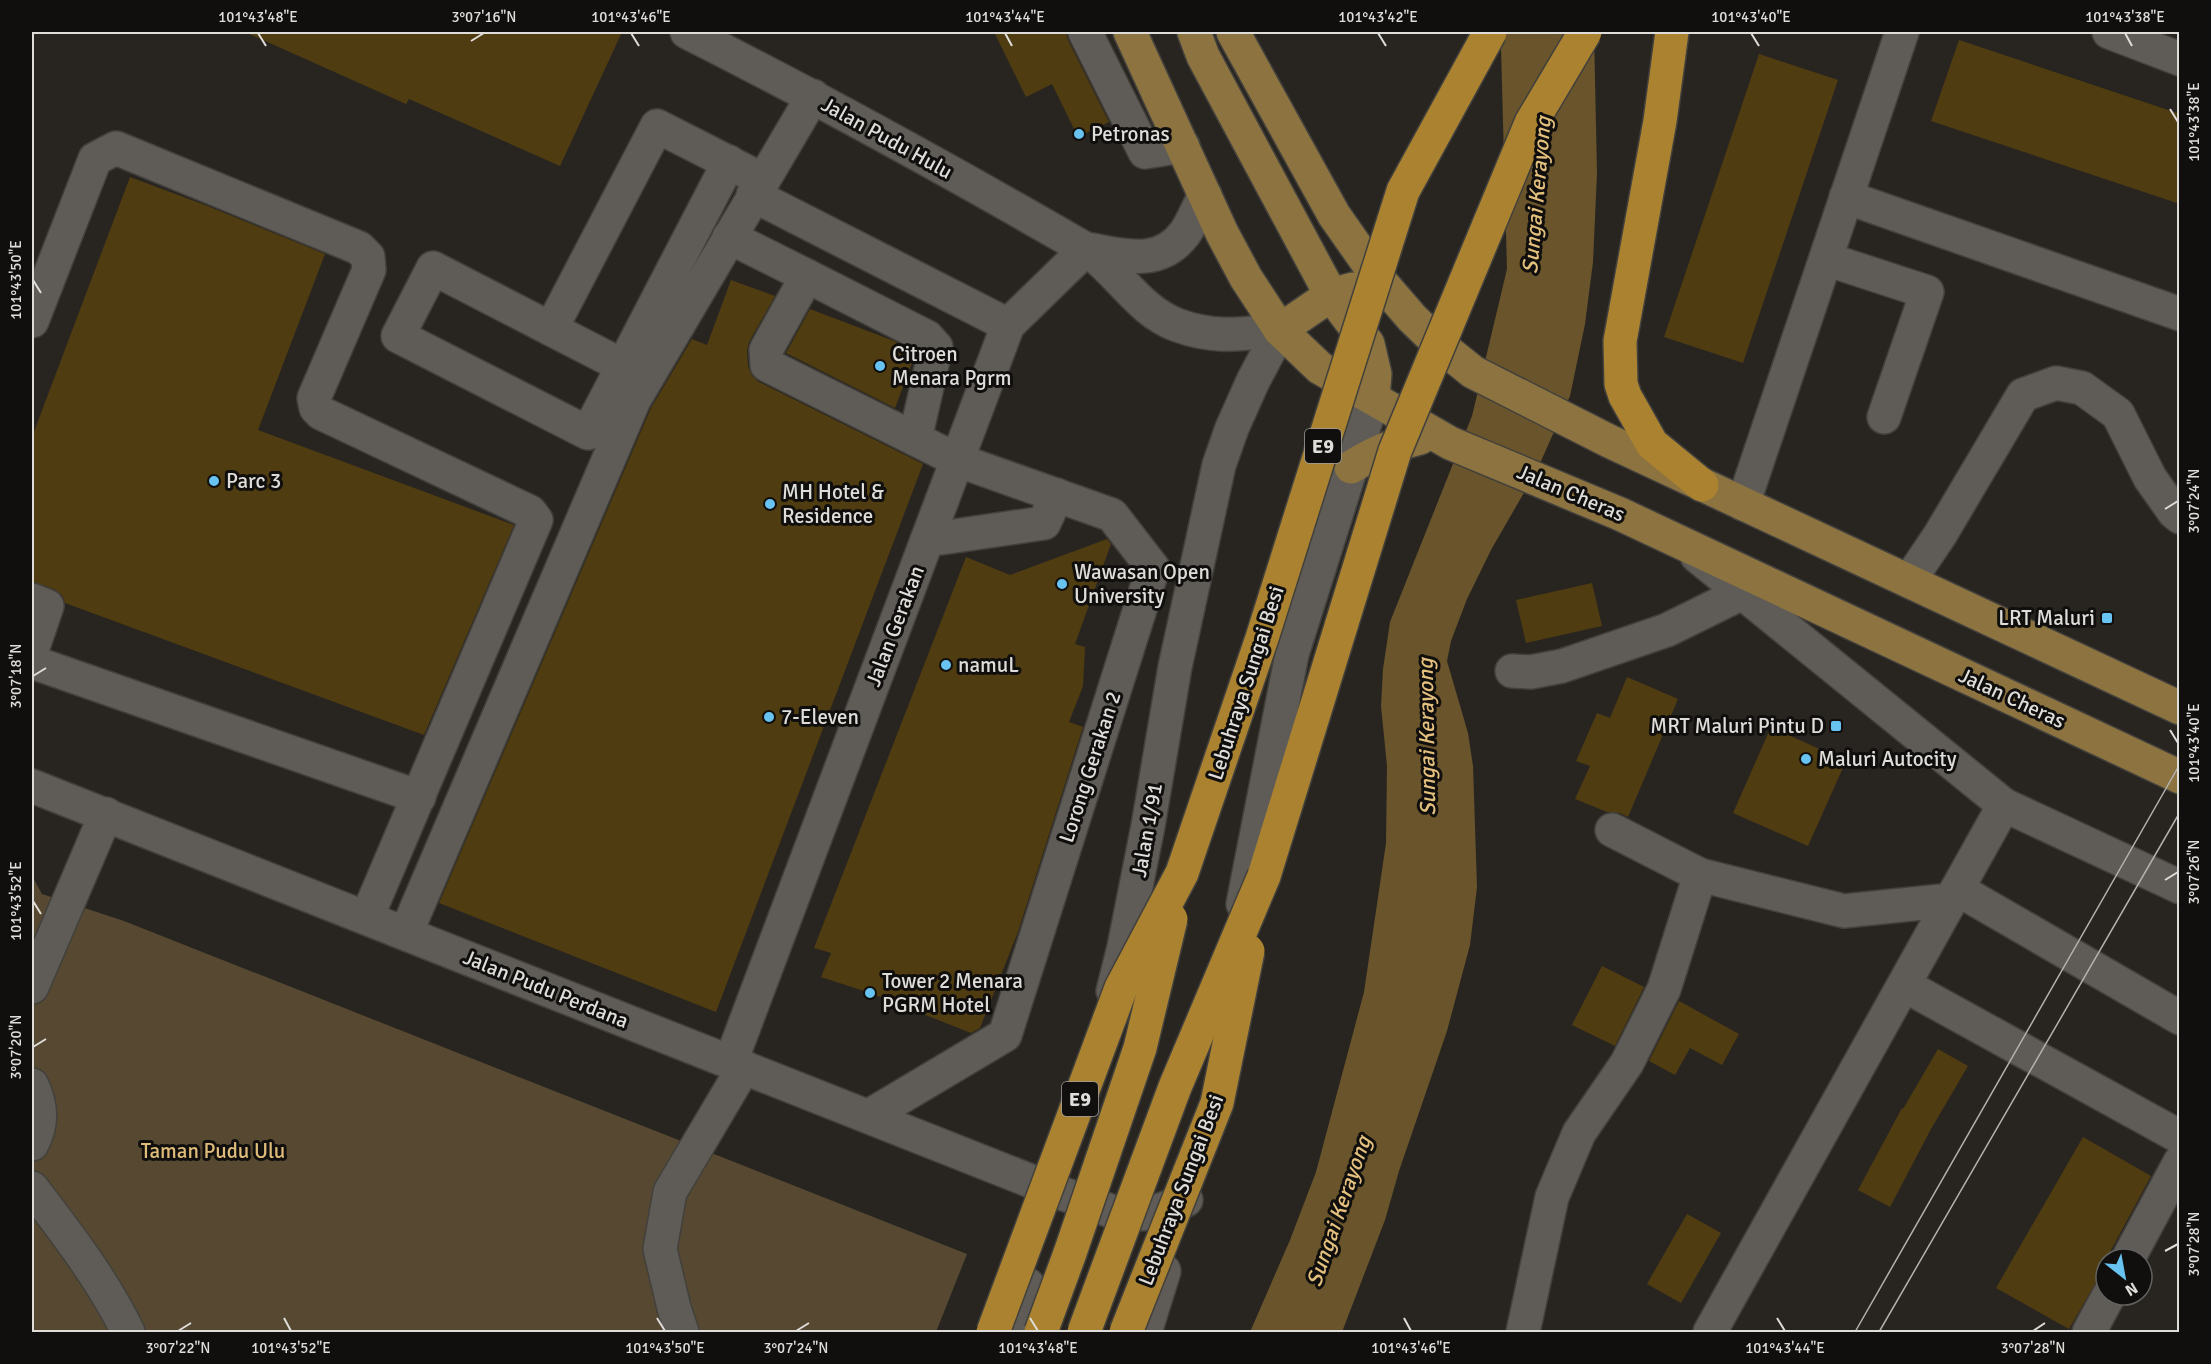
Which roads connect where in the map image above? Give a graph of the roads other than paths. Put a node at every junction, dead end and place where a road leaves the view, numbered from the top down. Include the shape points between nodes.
1 (687, 32) edge
2 (1085, 32) edge
3 (1130, 32) edge
4 (1194, 32) edge
5 (1233, 32) edge
6 (1490, 32) edge
7 (1585, 32) edge
8 (1672, 32) edge
9 (1902, 32) edge
10 (2109, 32) edge
11 (2180, 59) edge
12 (813, 96) junction
13 (1183, 146) junction
14 (729, 162) junction
15 (758, 188) junction
16 (1205, 195) junction
17 (1846, 197) junction
18 (729, 237) junction
19 (1086, 249) junction
20 (1826, 258) junction
21 (807, 276) junction
22 (1381, 282) junction
23 (1331, 295) junction
24 (2180, 314) edge
25 (32, 321) edge
26 (1008, 325) junction
27 (551, 329) junction
28 (1280, 330) junction
29 (623, 366) junction
30 (1373, 398) junction
31 (1884, 417) dead end
32 (915, 439) junction
33 (1444, 439) junction
34 (957, 460) junction
35 (1351, 467) junction
36 (1702, 484) junction
37 (1057, 495) junction
38 (1743, 504) junction
39 (2180, 516) edge
40 (927, 540) junction
41 (1909, 581) junction
42 (1751, 586) junction
43 (32, 600) edge
44 (32, 650) edge
45 (32, 662) edge
46 (1512, 671) dead end
47 (2180, 708) edge
48 (2180, 777) edge
49 (32, 786) edge
50 (419, 797) junction
51 (2004, 805) junction
52 (106, 814) junction
53 (1612, 830) dead end
54 (1182, 873) junction
55 (1700, 875) junction
56 (1264, 876) junction
57 (2180, 887) edge
58 (1954, 894) junction
59 (367, 917) junction
60 (406, 933) junction
61 (1904, 985) junction
62 (32, 987) edge
63 (2180, 1018) edge
64 (737, 1064) junction
65 (32, 1085) edge
66 (869, 1116) junction
67 (2180, 1137) edge
68 (32, 1143) edge
69 (2180, 1162) edge
70 (32, 1188) edge
71 (1061, 1192) junction
72 (1186, 1200) junction
73 (2134, 1247) edge
74 (2103, 1307) edge
75 (128, 1332) edge
76 (682, 1332) edge
77 (993, 1332) edge
78 (1011, 1332) edge
79 (1041, 1332) edge
80 (1084, 1332) edge
81 (1126, 1332) edge
82 (1145, 1332) edge
83 (1523, 1332) edge
84 (1710, 1332) edge
85 (2089, 1332) edge

1 - 12 street, Jalan Pudu Hulu
2 - 13 street via 1145,152
3 - 13 main road, Jalan Cheras
4 - 23 main road via 1203,56
5 - 22 main road via 1334,215
6 - 54 highway, Lebuhraya Sungai Besi / E9, bridge via 1403,191 1262,638
7 - 56 highway, Lebuhraya Sungai Besi, bridge via 1531,123 1395,451
8 - 36 highway via 1660,122 1620,340 1621,384 1652,444
9 - 17 street
10 - 11 street
12 - 15 street
12 - 19 street, Jalan Pudu Hulu
13 - 16 main road, Jalan Cheras
14 - 15 street
14 - 27 street via 657,126
14 - 29 street
15 - 18 street
15 - 26 street
16 - 19 street, Jalan Pudu Hulu via 1186,232 1171,249 1144,258
16 - 28 main road, Jalan Cheras via 1246,278
17 - 20 street
17 - 24 street
18 - 21 street
18 - 60 street via 634,400
19 - 26 street, Jalan Gerakan
19 - 28 street, Jalan Pudu Hulu via 1129,291 1175,324 1231,336
20 - 31 street via 1927,292
20 - 38 street
21 - 32 street via 927,337 936,347
21 - 32 street, Lorong Gerakan 2 via 766,350 766,365
22 - 23 main road
22 - 36 main road via 1412,318 1473,372
23 - 28 main road
23 - 30 main road via 1368,344 1376,374
25 - 50 street via 95,159 116,148 359,248 368,257 369,270 314,398 316,408 530,512 536,520
26 - 34 street, Jalan Gerakan
27 - 29 street
27 - 29 street via 433,268 398,336 588,433
28 - 30 main road, Jalan Cheras via 1320,368
28 - 71 street, Jalan 1/91 via 1244,399 1219,465 1175,667 1124,947
30 - 33 main road, Jalan Cheras
30 - 35 street
32 - 34 street, Lorong Gerakan 2
33 - 35 main road via 1391,446
33 - 42 main road, Jalan Cheras via 1677,540
34 - 37 street, Lorong Gerakan 2
34 - 40 street, Jalan Gerakan
35 - 72 street via 1292,654
36 - 38 main road
37 - 40 street via 1044,523
37 - 66 street, Lorong Gerakan 2 via 1112,515 1153,568 1005,1035
38 - 41 main road
39 - 41 street via 2150,478 2118,414 2082,388 2056,383 2023,395
40 - 64 street, Jalan Gerakan
41 - 47 main road
42 - 46 street via 1666,630 1562,666
42 - 48 main road, Jalan Cheras
42 - 51 street
43 - 44 street via 47,606
45 - 50 street
49 - 52 street, Jalan Pudu Perdana
50 - 59 street
51 - 57 street
51 - 58 street
52 - 59 street, Jalan Pudu Perdana
52 - 62 street
53 - 55 street
54 - 77 highway, Lebuhraya Sungai Besi / E9, bridge via 1121,988
54 - 79 highway, E9, bridge via 1140,1048
55 - 58 street via 1844,912
55 - 83 street via 1664,988 1627,1063 1579,1133 1552,1197
56 - 80 highway, bridge via 1175,1087
56 - 81 highway, Lebuhraya Sungai Besi, bridge via 1217,1103
58 - 61 street
58 - 63 street
59 - 60 street, Jalan Pudu Perdana
60 - 64 street, Jalan Pudu Perdana
61 - 67 street
61 - 84 street
64 - 66 street, Jalan Pudu Perdana
64 - 76 street, Jalan Gerakan via 670,1192 660,1249
65 - 68 street via 40,1117
66 - 71 street, Jalan Pudu Perdana
69 - 73 street
70 - 75 street via 95,1274
71 - 72 street, Jalan Pudu Perdana via 1122,1215 1153,1213
71 - 78 street, Jalan 1/91
72 - 82 street
74 - 85 street

